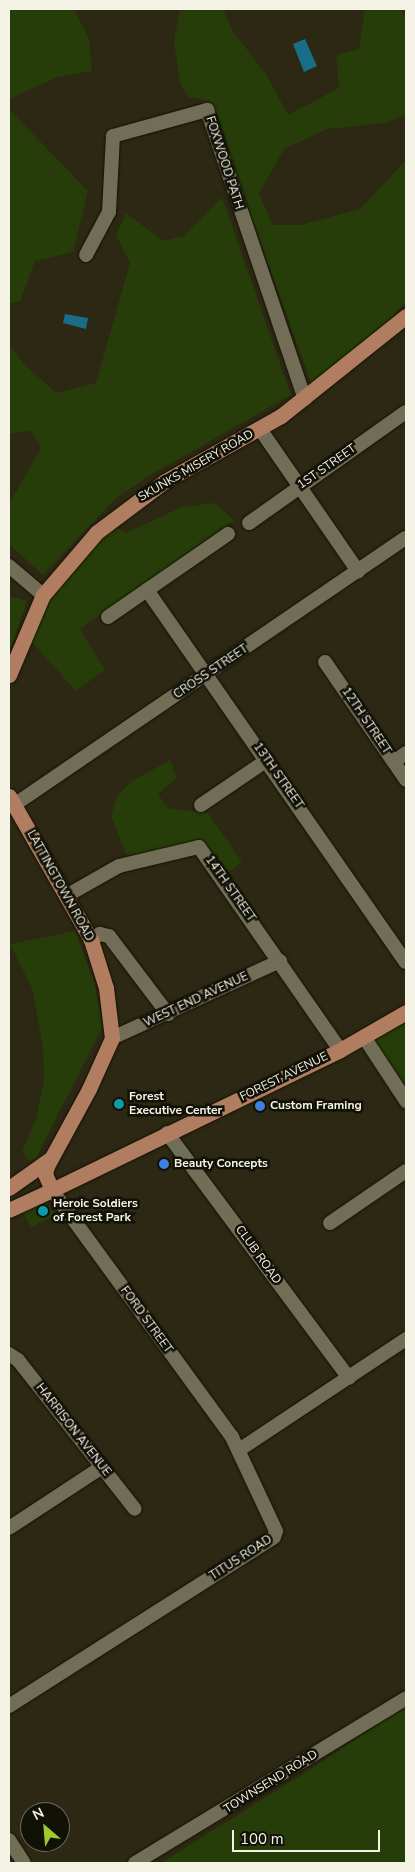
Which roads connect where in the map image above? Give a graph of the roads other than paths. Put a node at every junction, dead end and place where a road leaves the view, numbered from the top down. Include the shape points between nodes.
1 (86, 255) dead end
2 (406, 316) edge
3 (305, 399) junction
4 (406, 412) edge
5 (260, 429) junction
6 (298, 487) junction
7 (250, 523) dead end
8 (228, 534) dead end
9 (406, 538) edge
10 (9, 566) edge
11 (358, 571) junction
12 (147, 590) junction
13 (43, 596) junction
14 (108, 617) dead end
15 (325, 662) dead end
16 (9, 674) edge
17 (208, 674) junction
18 (406, 753) edge
19 (267, 760) junction
20 (394, 762) junction
21 (406, 780) edge
22 (12, 801) edge
23 (201, 806) dead end
24 (66, 896) junction
25 (91, 940) junction
26 (280, 961) junction
27 (406, 962) edge
28 (406, 1012) edge
29 (168, 1014) junction
30 (364, 1037) junction
31 (112, 1038) junction
32 (340, 1050) junction
33 (406, 1101) edge
34 (167, 1133) junction
35 (51, 1158) junction
36 (406, 1171) edge
37 (9, 1188) edge
38 (52, 1190) junction
39 (9, 1210) edge
40 (330, 1223) dead end
41 (406, 1340) edge
42 (9, 1354) edge
43 (349, 1378) junction
44 (239, 1450) junction
45 (102, 1467) junction
46 (135, 1509) dead end
47 (9, 1528) edge
48 (406, 1698) edge
49 (9, 1706) edge
50 (9, 1840) edge
51 (24, 1863) edge
52 (135, 1863) edge

1 - 3 street, FOXWOOD PATH via 109,212 113,136 206,110
2 - 3 main road, SKUNKS MISERY ROAD
3 - 5 main road, SKUNKS MISERY ROAD
4 - 6 street, 1ST STREET
5 - 6 street
5 - 13 main road, SKUNKS MISERY ROAD via 130,503 65,565
6 - 7 street, 1ST STREET
6 - 11 street
8 - 12 street
9 - 11 street, CROSS STREET
10 - 13 street
11 - 17 street, CROSS STREET
12 - 14 street
12 - 17 street, 13TH STREET
13 - 16 main road, SKUNKS MISERY ROAD
15 - 20 street, 12TH STREET
17 - 19 street, 13TH STREET
17 - 22 street, CROSS STREET
18 - 20 street
19 - 23 street
19 - 27 street, 13TH STREET
20 - 21 street, 12TH STREET
22 - 24 main road, LATTINGTOWN ROAD
24 - 25 main road, LATTINGTOWN ROAD
24 - 26 street, 14TH STREET via 119,866 199,848
25 - 29 street via 100,934 109,936
25 - 31 main road, LATTINGTOWN ROAD via 106,988
26 - 29 street, WEST END AVENUE
26 - 32 street, 14TH STREET
28 - 30 main road, FOREST AVENUE
29 - 31 street, WEST END AVENUE
30 - 32 main road, FOREST AVENUE
30 - 33 street
31 - 35 main road via 90,1089
32 - 34 main road, FOREST AVENUE
34 - 38 main road, FOREST AVENUE
34 - 43 street, CLUB ROAD
35 - 37 main road
35 - 38 main road via 45,1174
36 - 40 street
38 - 39 main road, FOREST AVENUE
38 - 44 street, FORD STREET
41 - 43 street
42 - 45 street, HARRISON AVENUE via 18,1360
43 - 44 street
44 - 49 street, TITUS ROAD via 273,1518 274,1537
45 - 46 street, HARRISON AVENUE
45 - 47 street
48 - 52 street, TOWNSEND ROAD
50 - 51 street

